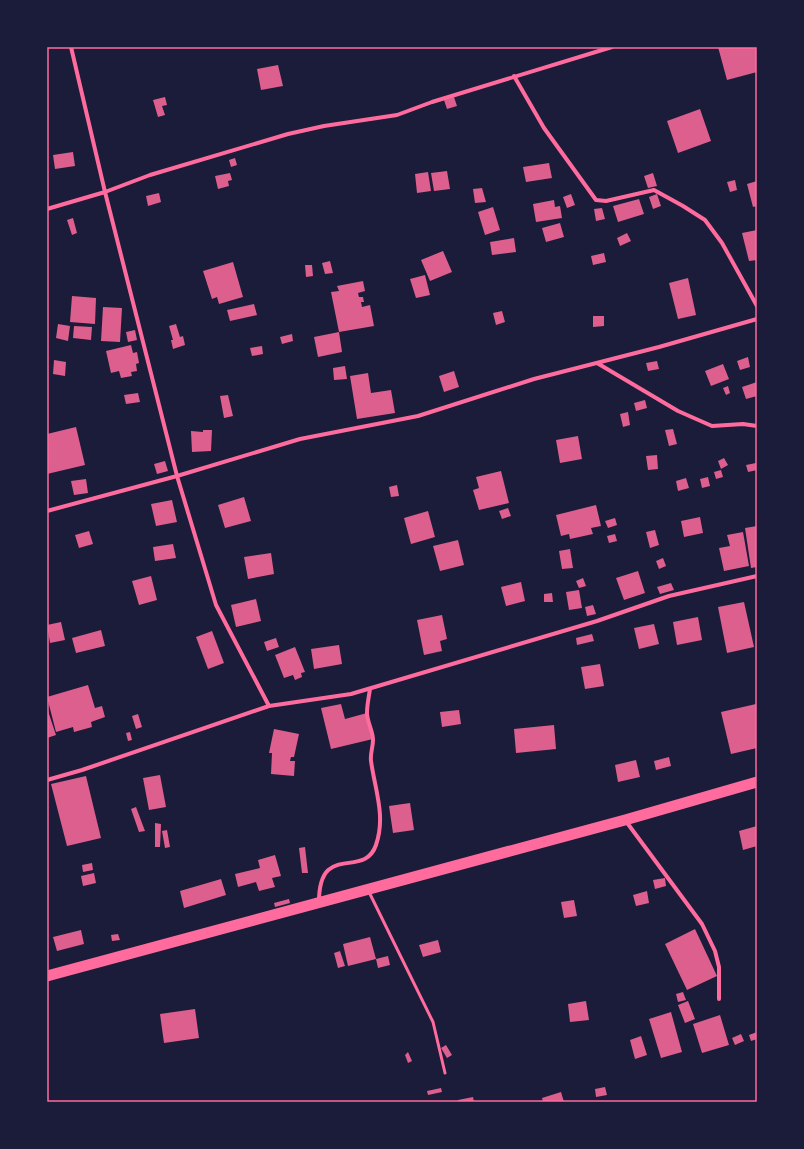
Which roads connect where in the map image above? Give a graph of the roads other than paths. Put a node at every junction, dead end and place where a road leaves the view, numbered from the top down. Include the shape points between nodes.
1 (72, 47) edge
2 (612, 47) edge
3 (514, 76) junction
4 (105, 192) junction
5 (47, 209) edge
6 (757, 306) edge
7 (757, 319) edge
8 (596, 363) junction
9 (757, 426) edge
10 (177, 476) junction
11 (47, 511) edge
12 (757, 576) edge
13 (370, 688) junction
14 (269, 706) junction
15 (47, 780) edge
16 (757, 782) edge
17 (625, 820) junction
18 (368, 889) junction
19 (319, 902) junction
20 (47, 976) edge
21 (719, 999) dead end
22 (445, 1073) dead end

1 - 4 street
2 - 3 street
3 - 4 street via 397,115 288,134 150,175
3 - 6 street via 544,128 596,200 654,190 683,206 704,220 722,243
4 - 5 street
4 - 10 street
7 - 8 street
8 - 9 street via 678,411 712,426
8 - 10 street via 534,379 418,416 300,439
10 - 11 street
10 - 14 street via 216,605
12 - 13 street via 669,596
13 - 14 street via 351,694
13 - 19 street via 367,713 373,739 371,759 381,816 376,844 372,854 365,859 334,866 323,874
14 - 15 street via 90,768
16 - 17 highway
17 - 18 highway
17 - 21 street via 702,924 715,951 719,967
18 - 19 highway
18 - 22 lane via 433,1022
19 - 20 highway

